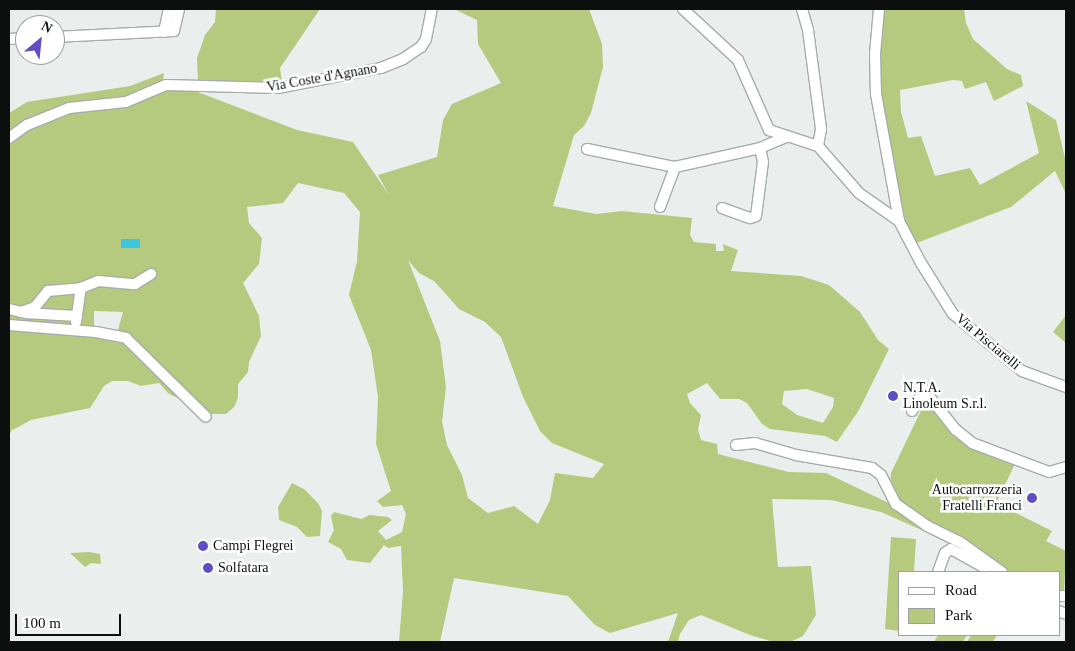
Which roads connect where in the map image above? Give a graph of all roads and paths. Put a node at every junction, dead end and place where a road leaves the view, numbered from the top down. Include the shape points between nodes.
1 (169, 9) edge
2 (179, 9) edge
3 (432, 9) edge
4 (683, 9) edge
5 (802, 9) edge
6 (879, 9) edge
7 (164, 32) junction
8 (65, 37) edge
9 (789, 136) junction
10 (9, 138) edge
11 (818, 146) junction
12 (760, 148) junction
13 (587, 149) dead end
14 (675, 167) junction
15 (660, 207) dead end
16 (722, 208) dead end
17 (899, 221) junction
18 (151, 274) dead end
19 (81, 288) junction
20 (9, 309) edge
21 (21, 312) junction
22 (77, 316) junction
23 (9, 325) edge
24 (75, 330) junction
25 (1066, 388) edge
26 (912, 411) dead end
27 (206, 418) dead end
28 (736, 445) dead end
29 (1066, 467) edge
30 (938, 571) edge
31 (990, 571) edge
32 (1001, 571) edge

1 - 7 street
2 - 7 street via 174,31
3 - 10 street, Via Coste d'Agnano via 426,39 421,47 381,68 278,88 166,86 126,102 69,108 27,125
4 - 9 street, Via Pisciarelli via 738,60 769,130
5 - 11 street via 808,30 821,129
6 - 17 street, Via Pisciarelli via 876,94
7 - 8 street
9 - 11 street, Via Pisciarelli
9 - 12 street
11 - 17 street, Via Pisciarelli via 859,193
12 - 14 street
12 - 16 street via 763,162 756,216 750,218
13 - 14 street
14 - 15 street
17 - 25 street, Via Pisciarelli via 953,314 1022,371
18 - 19 street via 134,284 98,281
19 - 21 street via 48,291 35,307
19 - 22 street
20 - 21 street
21 - 22 street
22 - 24 street
23 - 24 street
24 - 27 street via 126,338
26 - 29 street via 924,390 955,429 972,443 1049,472
28 - 32 street via 755,443 796,455 872,468 881,475 896,504 928,526 960,542
30 - 31 street via 945,552 951,550

